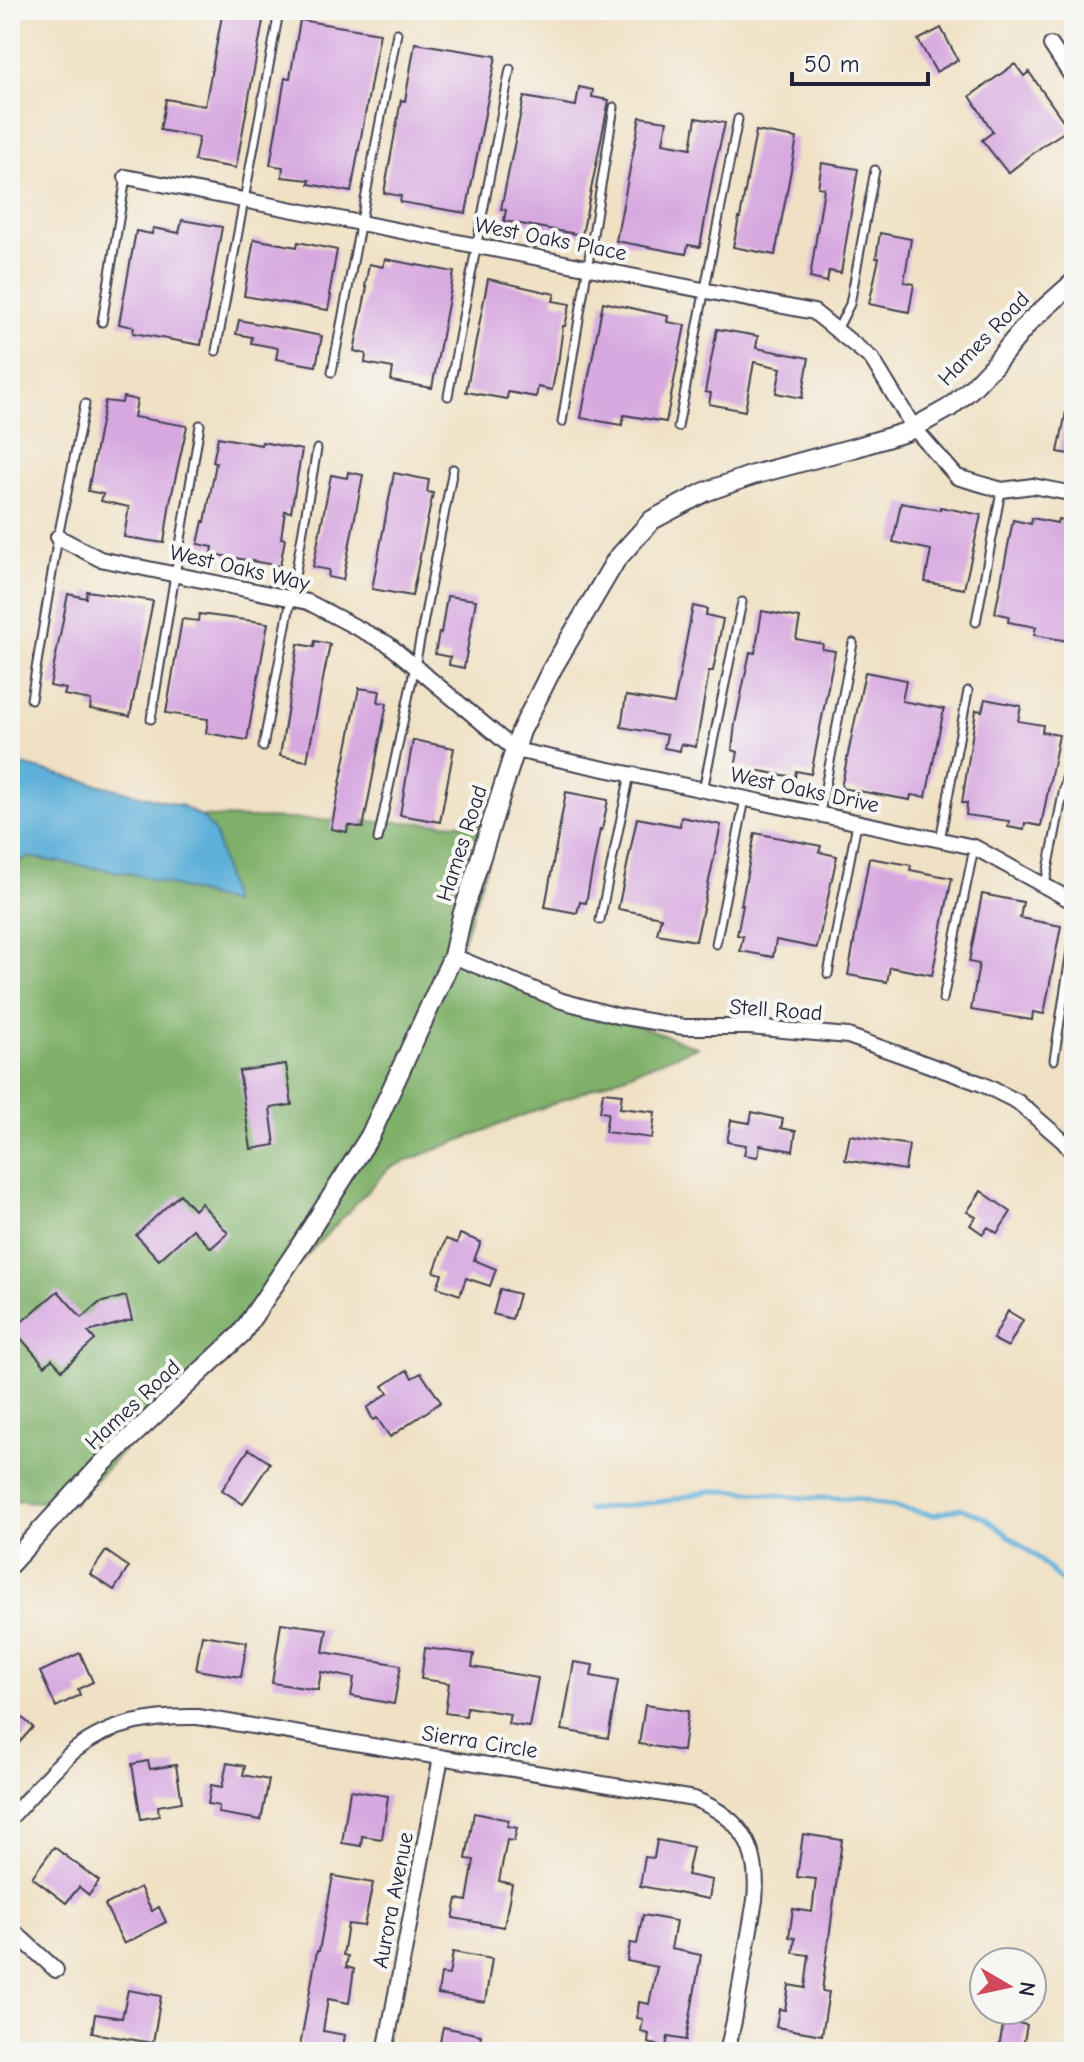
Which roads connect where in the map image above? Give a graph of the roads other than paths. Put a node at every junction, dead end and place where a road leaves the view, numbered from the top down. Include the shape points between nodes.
1 (278, 17) dead end
2 (397, 33) dead end
3 (1051, 45) dead end
4 (510, 69) dead end
5 (1074, 80) edge
6 (614, 107) dead end
7 (738, 119) dead end
8 (875, 170) dead end
9 (126, 177) joint
10 (243, 200) junction
11 (359, 223) junction
12 (477, 245) junction
13 (587, 267) junction
14 (1074, 282) edge
15 (703, 290) junction
16 (102, 322) dead end
17 (837, 330) junction
18 (216, 351) dead end
19 (332, 372) dead end
20 (448, 396) dead end
21 (85, 404) dead end
22 (562, 422) dead end
23 (200, 425) dead end
24 (678, 427) dead end
25 (914, 428) junction
26 (317, 449) dead end
27 (453, 469) dead end
28 (1002, 490) junction
29 (1074, 494) edge
30 (58, 537) junction
31 (177, 575) junction
32 (291, 599) junction
33 (742, 602) dead end
34 (976, 622) dead end
35 (853, 643) dead end
36 (415, 666) junction
37 (968, 691) dead end
38 (31, 699) dead end
39 (151, 719) dead end
40 (1074, 738) edge
41 (263, 747) dead end
42 (515, 750) junction
43 (630, 774) junction
44 (703, 790) junction
45 (745, 799) junction
46 (820, 814) junction
47 (857, 822) junction
48 (378, 839) dead end
49 (940, 840) junction
50 (974, 847) junction
51 (1045, 885) junction
52 (1074, 902) edge
53 (600, 920) dead end
54 (1074, 931) edge
55 (716, 944) dead end
56 (453, 956) junction
57 (828, 974) dead end
58 (943, 999) dead end
59 (1054, 1060) dead end
60 (1074, 1154) edge
61 (10, 1564) edge
62 (441, 1757) junction
63 (10, 1818) edge
64 (10, 1928) edge
65 (56, 1970) dead end
66 (385, 2052) edge
67 (727, 2052) edge

1 - 10 lane
2 - 11 lane
3 - 5 street
4 - 12 lane
6 - 13 lane
7 - 15 lane
8 - 17 lane via 850,304
9 - 10 street, West Oaks Place
9 - 16 lane
10 - 11 street, West Oaks Place
10 - 18 lane
11 - 12 street, West Oaks Place
11 - 19 lane
12 - 13 street, West Oaks Place
12 - 20 lane
13 - 15 street, West Oaks Place
13 - 22 lane
14 - 25 street, Hames Road via 1029,322 972,388
15 - 17 street, West Oaks Place via 814,312
15 - 24 lane
17 - 25 street, West Oaks Place via 872,359
21 - 30 lane
23 - 31 lane
25 - 28 street, West Oaks Place via 957,477
25 - 42 street, Hames Road via 753,475 705,492 652,520 616,560 581,618 545,681
26 - 32 lane
27 - 36 lane
28 - 29 street, West Oaks Place via 1033,486
28 - 34 lane
30 - 31 street, West Oaks Way via 100,559
30 - 38 lane
31 - 32 street, West Oaks Way
31 - 39 lane
32 - 36 street, West Oaks Way via 308,602 388,644
32 - 41 lane
33 - 44 lane
35 - 46 lane
36 - 42 street, West Oaks Way
36 - 48 lane
37 - 49 lane
40 - 51 lane
42 - 43 street, West Oaks Drive
42 - 56 street, Hames Road
43 - 44 street, West Oaks Drive
43 - 53 lane
44 - 45 street, West Oaks Drive
45 - 46 street, West Oaks Drive
45 - 55 lane
46 - 47 street, West Oaks Drive
47 - 49 street, West Oaks Drive
47 - 57 lane
49 - 50 street, West Oaks Drive
50 - 51 street, West Oaks Drive
50 - 58 lane
51 - 52 street, West Oaks Drive
54 - 59 lane
56 - 60 street, Stell Road via 562,1001 618,1016 684,1027 848,1036 1018,1102
56 - 61 street, Hames Road via 370,1136 241,1334 103,1463
62 - 63 street, Sierra Circle via 198,1717 158,1717 87,1742
62 - 66 street, Aurora Avenue
62 - 67 street, Sierra Circle via 676,1795 711,1806 740,1829 755,1860 757,1879
64 - 65 street

